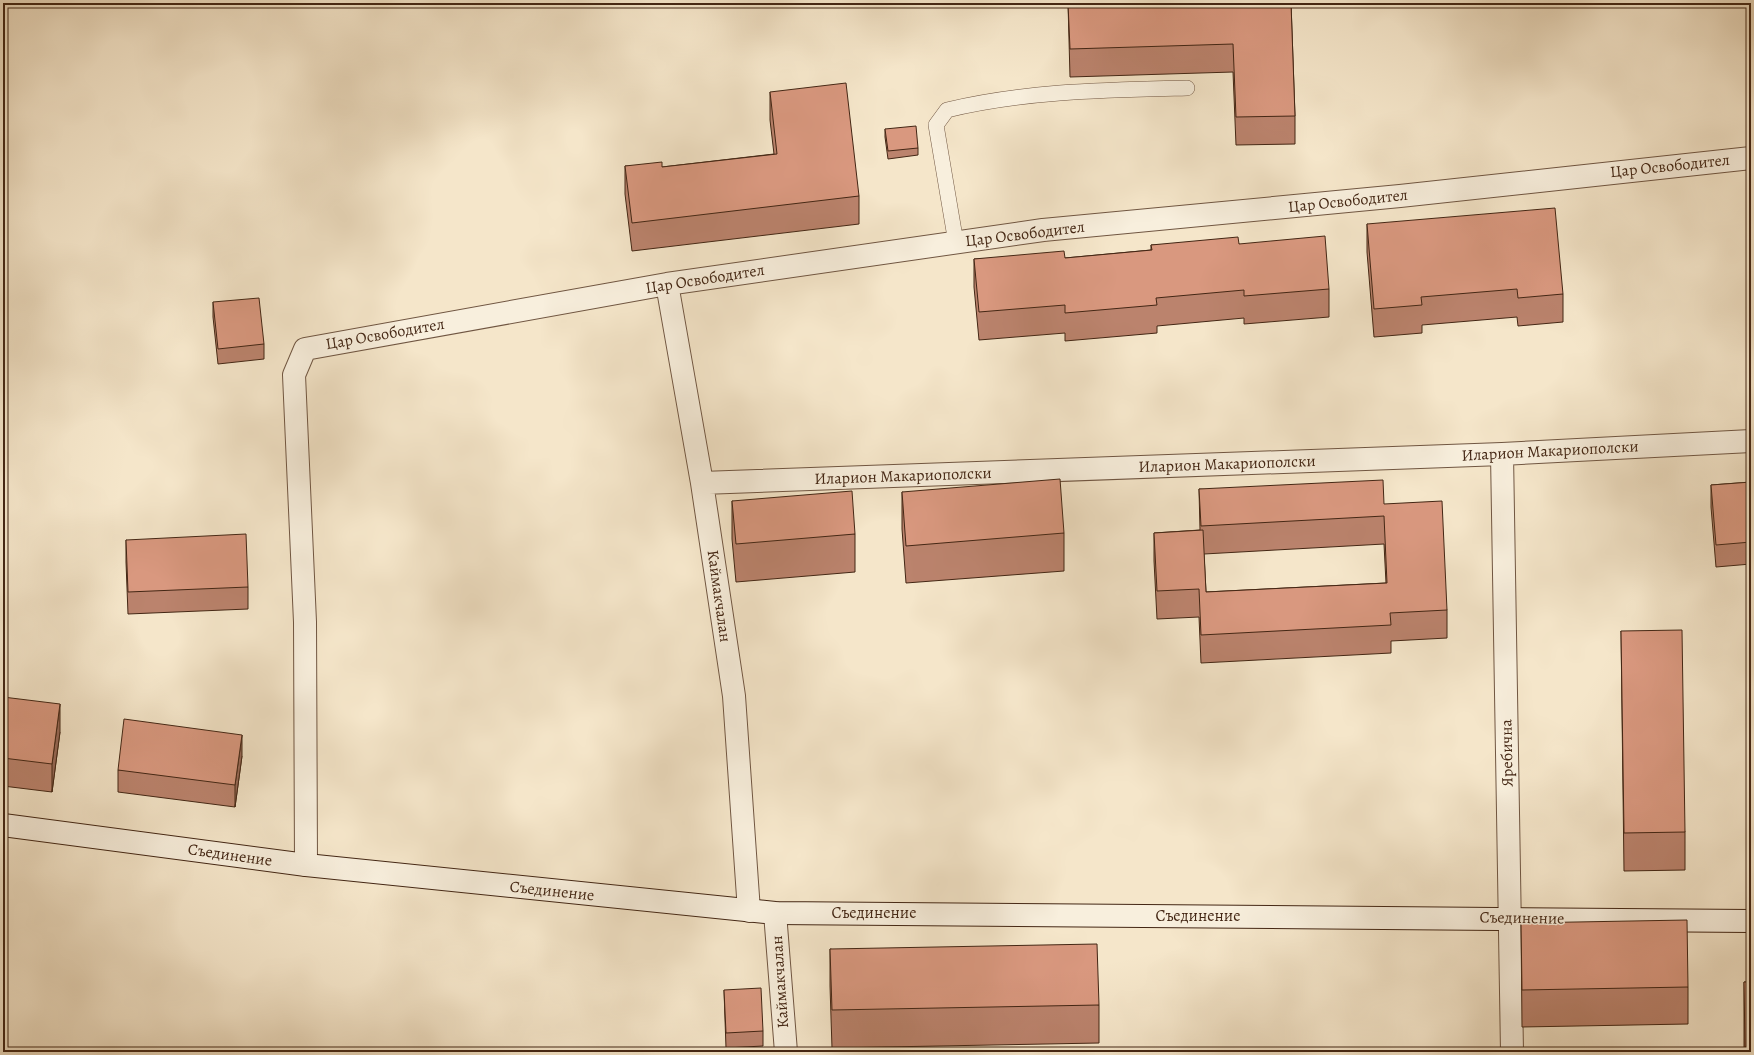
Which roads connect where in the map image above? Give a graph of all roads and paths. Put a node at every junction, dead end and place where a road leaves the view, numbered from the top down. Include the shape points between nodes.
1 (1187, 88) dead end
2 (1751, 158) edge
3 (956, 243) junction
4 (667, 284) junction
5 (1751, 441) edge
6 (1502, 454) junction
7 (702, 483) junction
8 (3, 825) edge
9 (306, 865) junction
10 (749, 911) junction
11 (775, 913) junction
12 (1510, 918) junction
13 (1751, 921) edge
14 (786, 1052) edge
15 (1512, 1052) edge

1 - 3 lane via 1081,90 975,103 947,110 936,125
2 - 3 street, Цар Освободител via 1400,196 1043,230
3 - 4 street, Цар Освободител
4 - 7 street, Каймакчалан
4 - 9 street, Цар Освободител via 305,349 294,375 305,622
5 - 6 street, Иларион Макариополски
6 - 7 street, Иларион Макариополски
6 - 12 street, Яребична
7 - 10 street, Каймакчалан via 734,696
8 - 9 street, Съединение
9 - 10 street, Съединение
10 - 11 street, Съединение
11 - 12 street, Съединение
11 - 14 street, Каймакчалан
12 - 13 street, Съединение
12 - 15 street, Яребична

